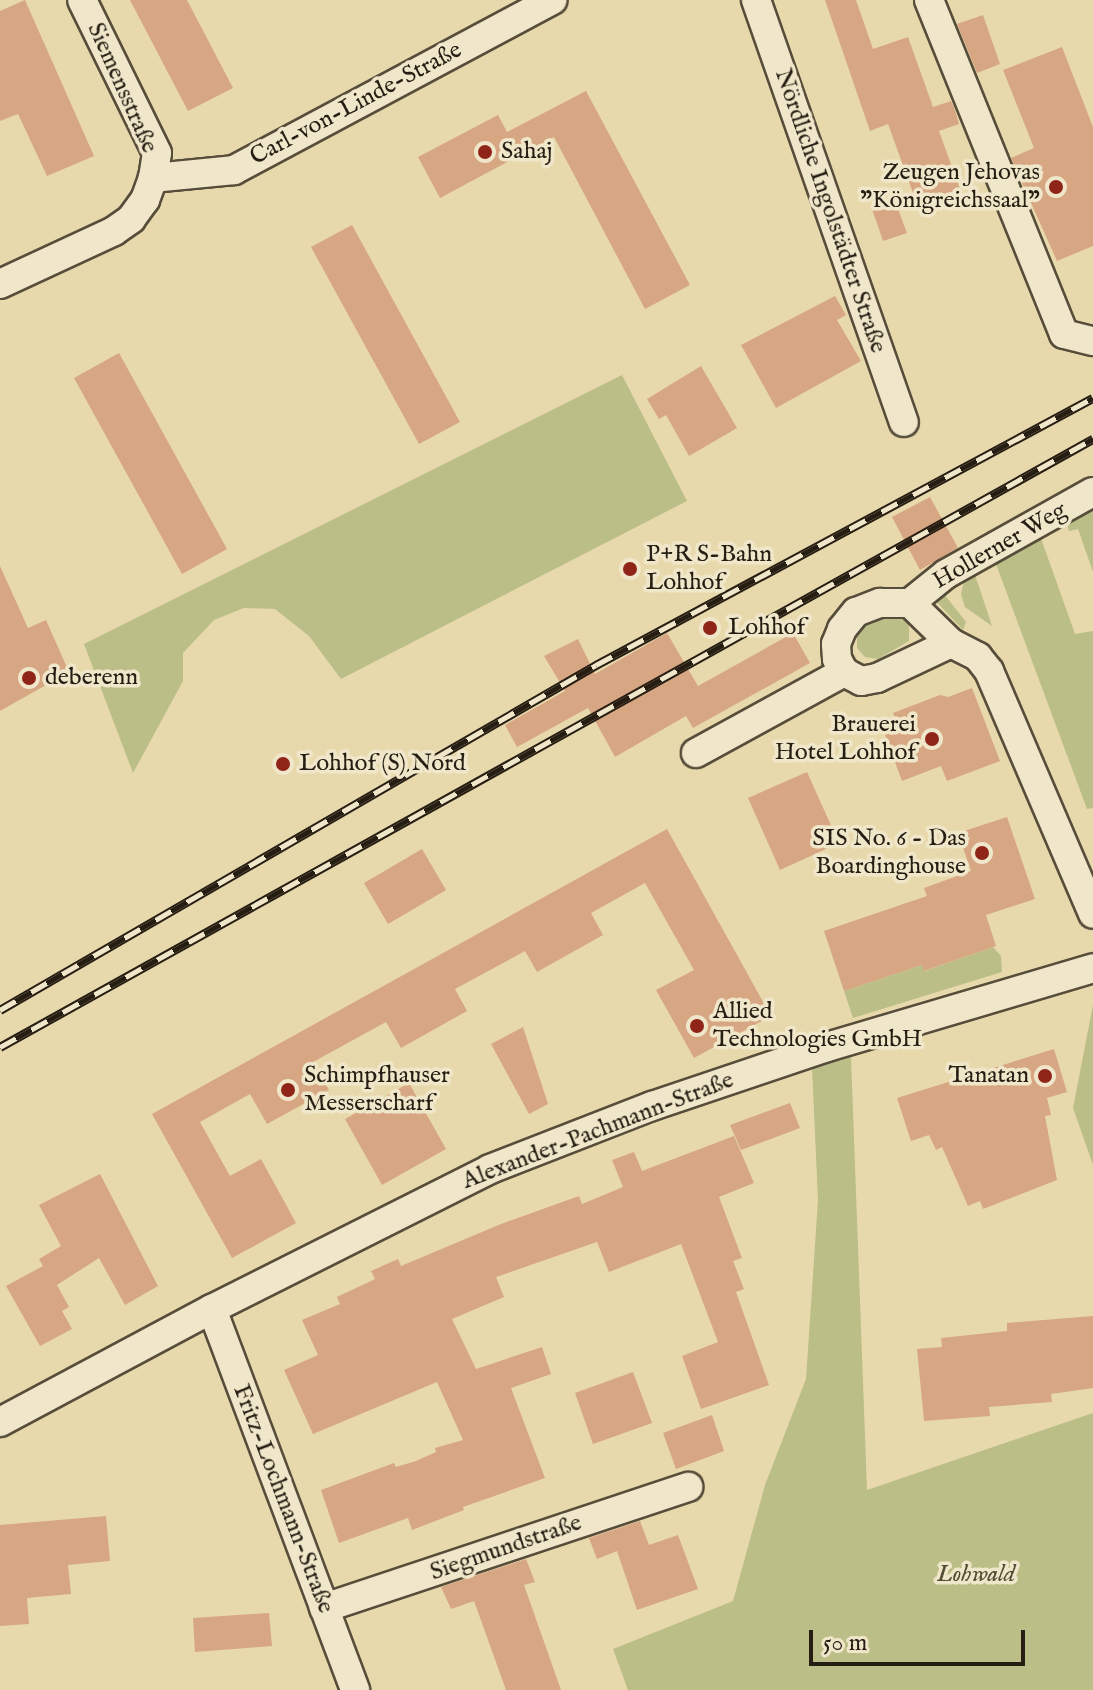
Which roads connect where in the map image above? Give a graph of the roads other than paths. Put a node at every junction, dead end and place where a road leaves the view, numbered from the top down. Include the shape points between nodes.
1 (82, 0) edge
2 (552, 0) edge
3 (756, 0) edge
4 (929, 0) edge
5 (153, 178) junction
6 (0, 284) edge
7 (1093, 341) edge
8 (904, 422) dead end
9 (1093, 492) edge
10 (910, 603) junction
11 (951, 643) junction
12 (844, 672) junction
13 (696, 753) dead end
14 (1093, 914) edge
15 (1093, 968) edge
16 (212, 1309) junction
17 (0, 1422) edge
18 (688, 1487) dead end
19 (324, 1608) junction
20 (355, 1690) edge

1 - 5 street, Siemensstraße via 157,153
2 - 5 street, Carl-von-Linde-Straße via 234,170
3 - 8 street, Nördliche Ingolstädter Straße
4 - 7 street via 1064,334
5 - 6 street via 145,200 114,231
9 - 10 street, Hollerner Weg via 946,574
10 - 11 street
10 - 12 street via 880,603 856,612 836,644
11 - 12 street via 877,678 861,681
11 - 14 street via 978,657 989,671
12 - 13 street
15 - 16 street, Alexander-Pachmann-Straße via 827,1047 623,1117 490,1169
16 - 17 street, Alexander-Pachmann-Straße
16 - 19 street, Fritz-Lochmann-Straße
18 - 19 street, Siegmundstraße
19 - 20 street, Fritz-Lochmann-Straße

